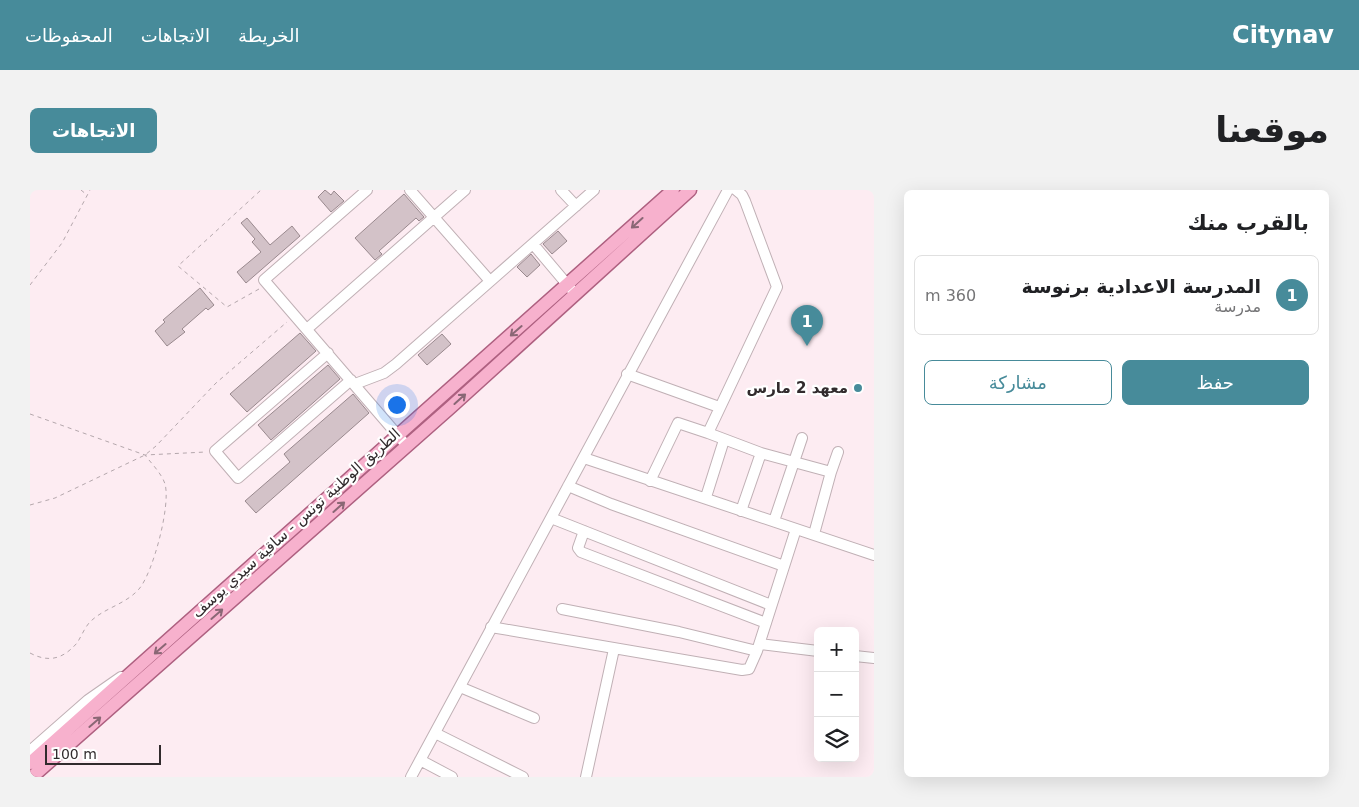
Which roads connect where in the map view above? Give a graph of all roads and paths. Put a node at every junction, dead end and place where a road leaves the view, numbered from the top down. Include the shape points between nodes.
1 (81, 190) edge
2 (90, 190) edge
3 (261, 190) edge
4 (366, 190) edge
5 (410, 190) edge
6 (465, 190) edge
7 (562, 190) edge
8 (594, 190) edge
9 (673, 190) edge
10 (690, 190) edge
11 (728, 190) edge
12 (736, 190) edge
13 (87, 195) junction
14 (576, 206) junction
15 (434, 217) junction
16 (533, 244) junction
17 (490, 281) junction
18 (268, 284) junction
19 (570, 284) junction
20 (30, 285) edge
21 (575, 296) junction
22 (295, 315) junction
23 (307, 328) junction
24 (328, 353) junction
25 (627, 374) junction
26 (353, 382) junction
27 (719, 407) junction
28 (30, 414) edge
29 (708, 434) junction
30 (802, 438) dead end
31 (724, 440) junction
32 (403, 441) junction
33 (214, 451) junction
34 (838, 452) dead end
35 (762, 453) junction
36 (145, 454) junction
37 (584, 458) junction
38 (795, 461) junction
39 (830, 472) junction
40 (650, 481) junction
41 (568, 486) junction
42 (706, 498) junction
43 (30, 505) edge
44 (741, 511) junction
45 (551, 518) junction
46 (774, 521) junction
47 (796, 529) junction
48 (584, 531) junction
49 (814, 534) junction
50 (874, 555) edge
51 (784, 566) junction
52 (771, 605) junction
53 (562, 609) dead end
54 (766, 623) junction
55 (491, 627) junction
56 (759, 648) junction
57 (614, 649) junction
58 (814, 651) edge
59 (30, 653) edge
60 (859, 656) edge
61 (874, 658) edge
62 (137, 668) junction
63 (460, 687) junction
64 (534, 718) dead end
65 (435, 733) junction
66 (30, 751) edge
67 (420, 760) junction
68 (33, 773) edge
69 (411, 777) edge
70 (452, 777) edge
71 (524, 777) edge
72 (586, 777) edge

1 - 13 path
2 - 13 path
3 - 18 path via 178,266 227,308
4 - 18 street via 264,280
5 - 15 street
6 - 15 street
7 - 14 street
8 - 14 street
9 -> 19 main road, الطريق الوطنية تونس - ساقية سيدي يوسف
10 - 21 main road, الطريق الوطنية تونس - ساقية سيدي يوسف
11 - 25 street
12 - 27 street via 742,195 778,287
13 - 20 path via 62,243
14 - 16 street
15 - 17 street
15 - 23 street
16 - 17 street
16 - 19 street
17 - 26 street via 396,364 379,375
18 - 22 street
19 - 21 street
19 -> 32 main road, الطريق الوطنية تونس - ساقية سيدي يوسف
32 -> 21 main road, الطريق الوطنية تونس - ساقية سيدي يوسف
22 - 23 street
22 - 36 path via 216,383
23 - 24 street
24 - 26 street
24 - 33 street
25 - 27 street
25 - 37 street
26 - 32 street
26 - 33 street via 238,478
27 - 29 street
28 - 36 path
29 - 31 street
29 - 40 street via 678,424
30 - 38 street
31 - 35 street
31 - 42 street
32 -> 62 main road, الطريق الوطنية تونس - ساقية سيدي يوسف
68 -> 32 main road, الطريق الوطنية تونس - ساقية سيدي يوسف
33 - 36 path
34 - 39 street
35 - 38 street
35 - 44 street
36 - 43 path via 55,498
36 - 59 path via 165,484 165,513 160,540 140,588 126,601 88,623 76,643 60,657 48,660
37 - 40 street
37 - 41 street
38 - 39 street
38 - 46 street
39 - 49 street
40 - 42 street
41 - 45 street
41 - 51 street
42 - 44 street
44 - 46 street
45 - 48 street
45 - 55 street
46 - 47 street
47 - 49 street
47 - 51 street
48 - 52 street
48 - 54 street via 578,548 581,552
49 - 50 street
51 - 52 street
52 - 54 street
53 - 56 street
54 - 56 street
55 - 57 street
55 - 63 street
56 - 57 street via 749,669 742,670
56 - 58 street
57 - 72 street
60 - 61 street
62 - 66 street via 110,684
62 - 68 main road, الطريق الوطنية تونس - ساقية سيدي يوسف
63 - 64 street
63 - 65 street
65 - 67 street
65 - 71 street
67 - 69 street
67 - 70 street

